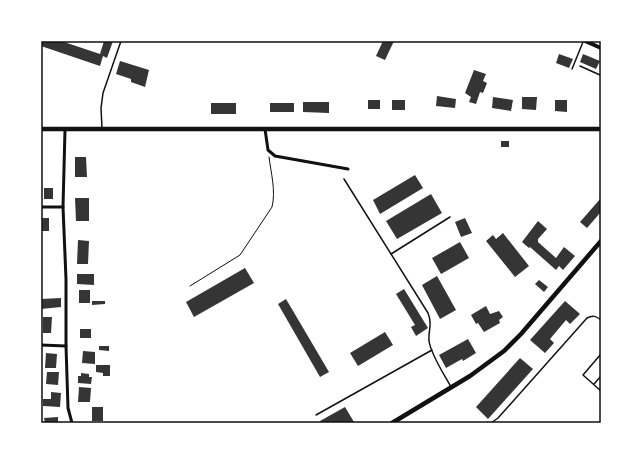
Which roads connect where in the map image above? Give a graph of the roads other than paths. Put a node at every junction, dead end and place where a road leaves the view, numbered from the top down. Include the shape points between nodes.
1 (121, 41) edge
2 (585, 41) edge
3 (601, 48) edge
4 (580, 66) dead end
5 (572, 69) dead end
6 (601, 75) edge
7 (41, 129) edge
8 (102, 129) junction
9 (601, 129) edge
10 (65, 130) junction
11 (265, 130) junction
12 (348, 169) dead end
13 (344, 179) dead end
14 (41, 206) edge
15 (63, 207) junction
16 (450, 217) dead end
17 (601, 241) edge
18 (391, 254) junction
19 (601, 320) edge
20 (41, 346) edge
21 (66, 346) junction
22 (432, 350) junction
23 (601, 354) edge
24 (601, 376) edge
25 (594, 384) junction
26 (452, 388) junction
27 (601, 391) edge
28 (316, 415) dead end
29 (72, 423) edge
30 (392, 423) edge
31 (490, 423) edge

1 - 8 lane via 103,94
2 - 3 main road
2 - 5 lane
4 - 6 lane
7 - 10 main road
8 - 10 main road
8 - 11 main road
9 - 11 main road
10 - 15 street
11 - 12 street via 268,150 275,156
13 - 18 lane
14 - 15 street
15 - 21 street
16 - 18 lane
17 - 26 main road via 521,334 493,360
18 - 22 lane via 431,319 429,340
19 - 31 lane via 591,316 587,318 498,418
20 - 21 street
21 - 29 street via 68,408
22 - 26 lane
22 - 28 lane
23 - 25 lane via 583,375
24 - 25 lane
25 - 27 lane
26 - 30 main road

